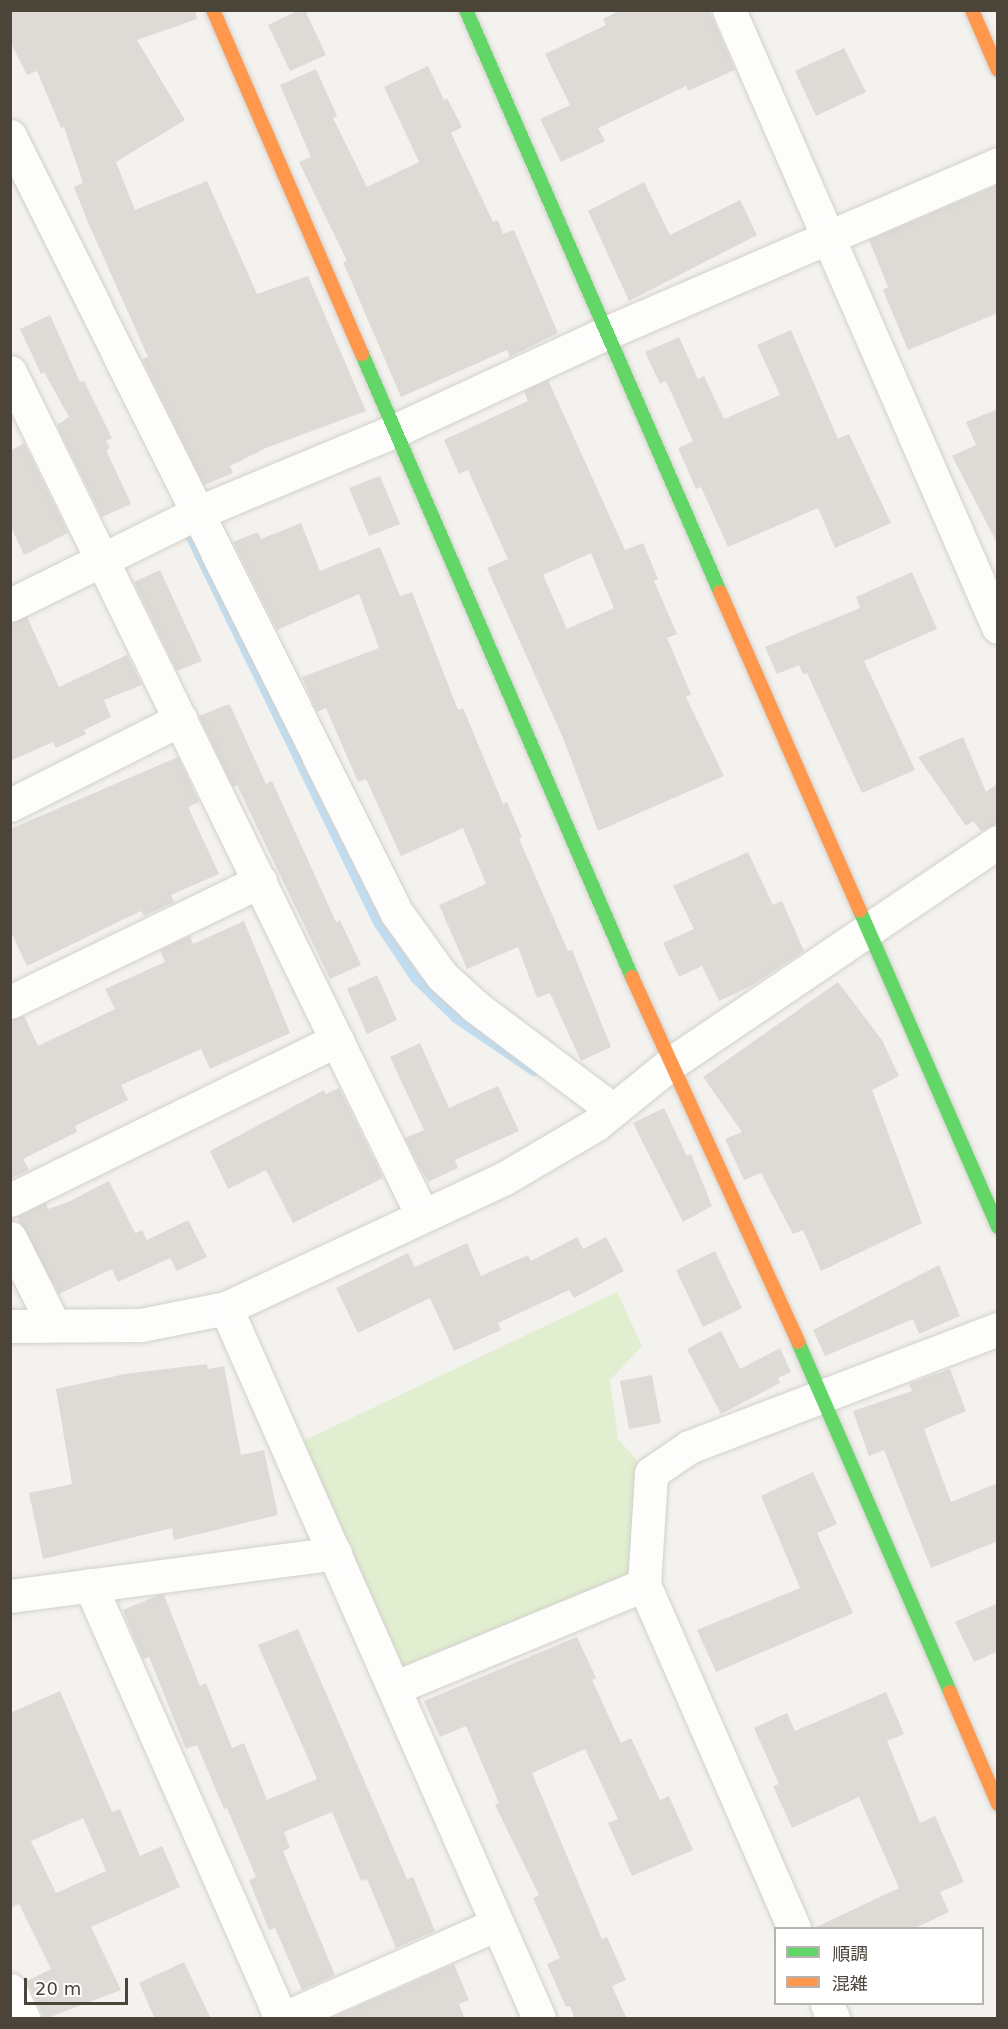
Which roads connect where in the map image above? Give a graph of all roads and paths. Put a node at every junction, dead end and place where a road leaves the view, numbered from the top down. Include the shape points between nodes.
1 (213, 10) edge
2 (466, 10) edge
3 (729, 10) edge
4 (972, 10) edge
5 (998, 70) edge
6 (10, 136) edge
7 (998, 164) edge
8 (828, 236) junction
9 (606, 333) junction
10 (14, 387) edge
11 (396, 430) junction
12 (197, 513) junction
13 (104, 561) junction
14 (10, 605) edge
15 (998, 627) edge
16 (181, 719) junction
17 (10, 805) edge
18 (998, 842) edge
19 (260, 881) junction
20 (867, 932) junction
21 (10, 1002) edge
22 (337, 1040) junction
23 (670, 1064) junction
24 (612, 1109) junction
25 (10, 1200) edge
26 (422, 1215) junction
27 (998, 1227) edge
28 (10, 1238) edge
29 (226, 1308) junction
30 (53, 1324) junction
31 (10, 1326) edge
32 (998, 1329) edge
33 (824, 1398) junction
34 (335, 1553) junction
35 (90, 1585) junction
36 (644, 1585) junction
37 (10, 1596) edge
38 (394, 1688) junction
39 (998, 1804) edge
40 (497, 1924) junction
41 (793, 1927) edge
42 (10, 1990) edge
43 (826, 2005) edge
44 (23, 2019) edge
45 (282, 2019) edge
46 (539, 2019) edge
47 (833, 2019) edge

1 - 11 street
2 - 9 street
3 - 8 street
4 - 5 street
6 - 12 street
7 - 8 street
8 - 9 street
8 - 15 street
9 - 11 street
9 - 20 street
10 - 13 street
11 - 12 street
11 - 23 street
12 - 13 street
12 - 24 street via 380,881 418,948 476,1007
13 - 14 street
13 - 16 street
16 - 17 street
16 - 19 street
18 - 20 street
19 - 21 street
19 - 22 street
20 - 23 street
20 - 27 street
22 - 25 street
22 - 26 street
23 - 24 street
23 - 33 street
24 - 26 street via 595,1125 503,1179
26 - 29 street
28 - 30 street
29 - 30 street via 141,1325
29 - 34 street
30 - 31 street
32 - 33 street
33 - 36 street via 689,1447 651,1473
33 - 39 street
34 - 35 street
34 - 38 street
35 - 37 street
35 - 45 street
36 - 38 street
36 - 41 street
38 - 40 street
40 - 45 street
40 - 46 street
42 - 44 street
43 - 47 street

